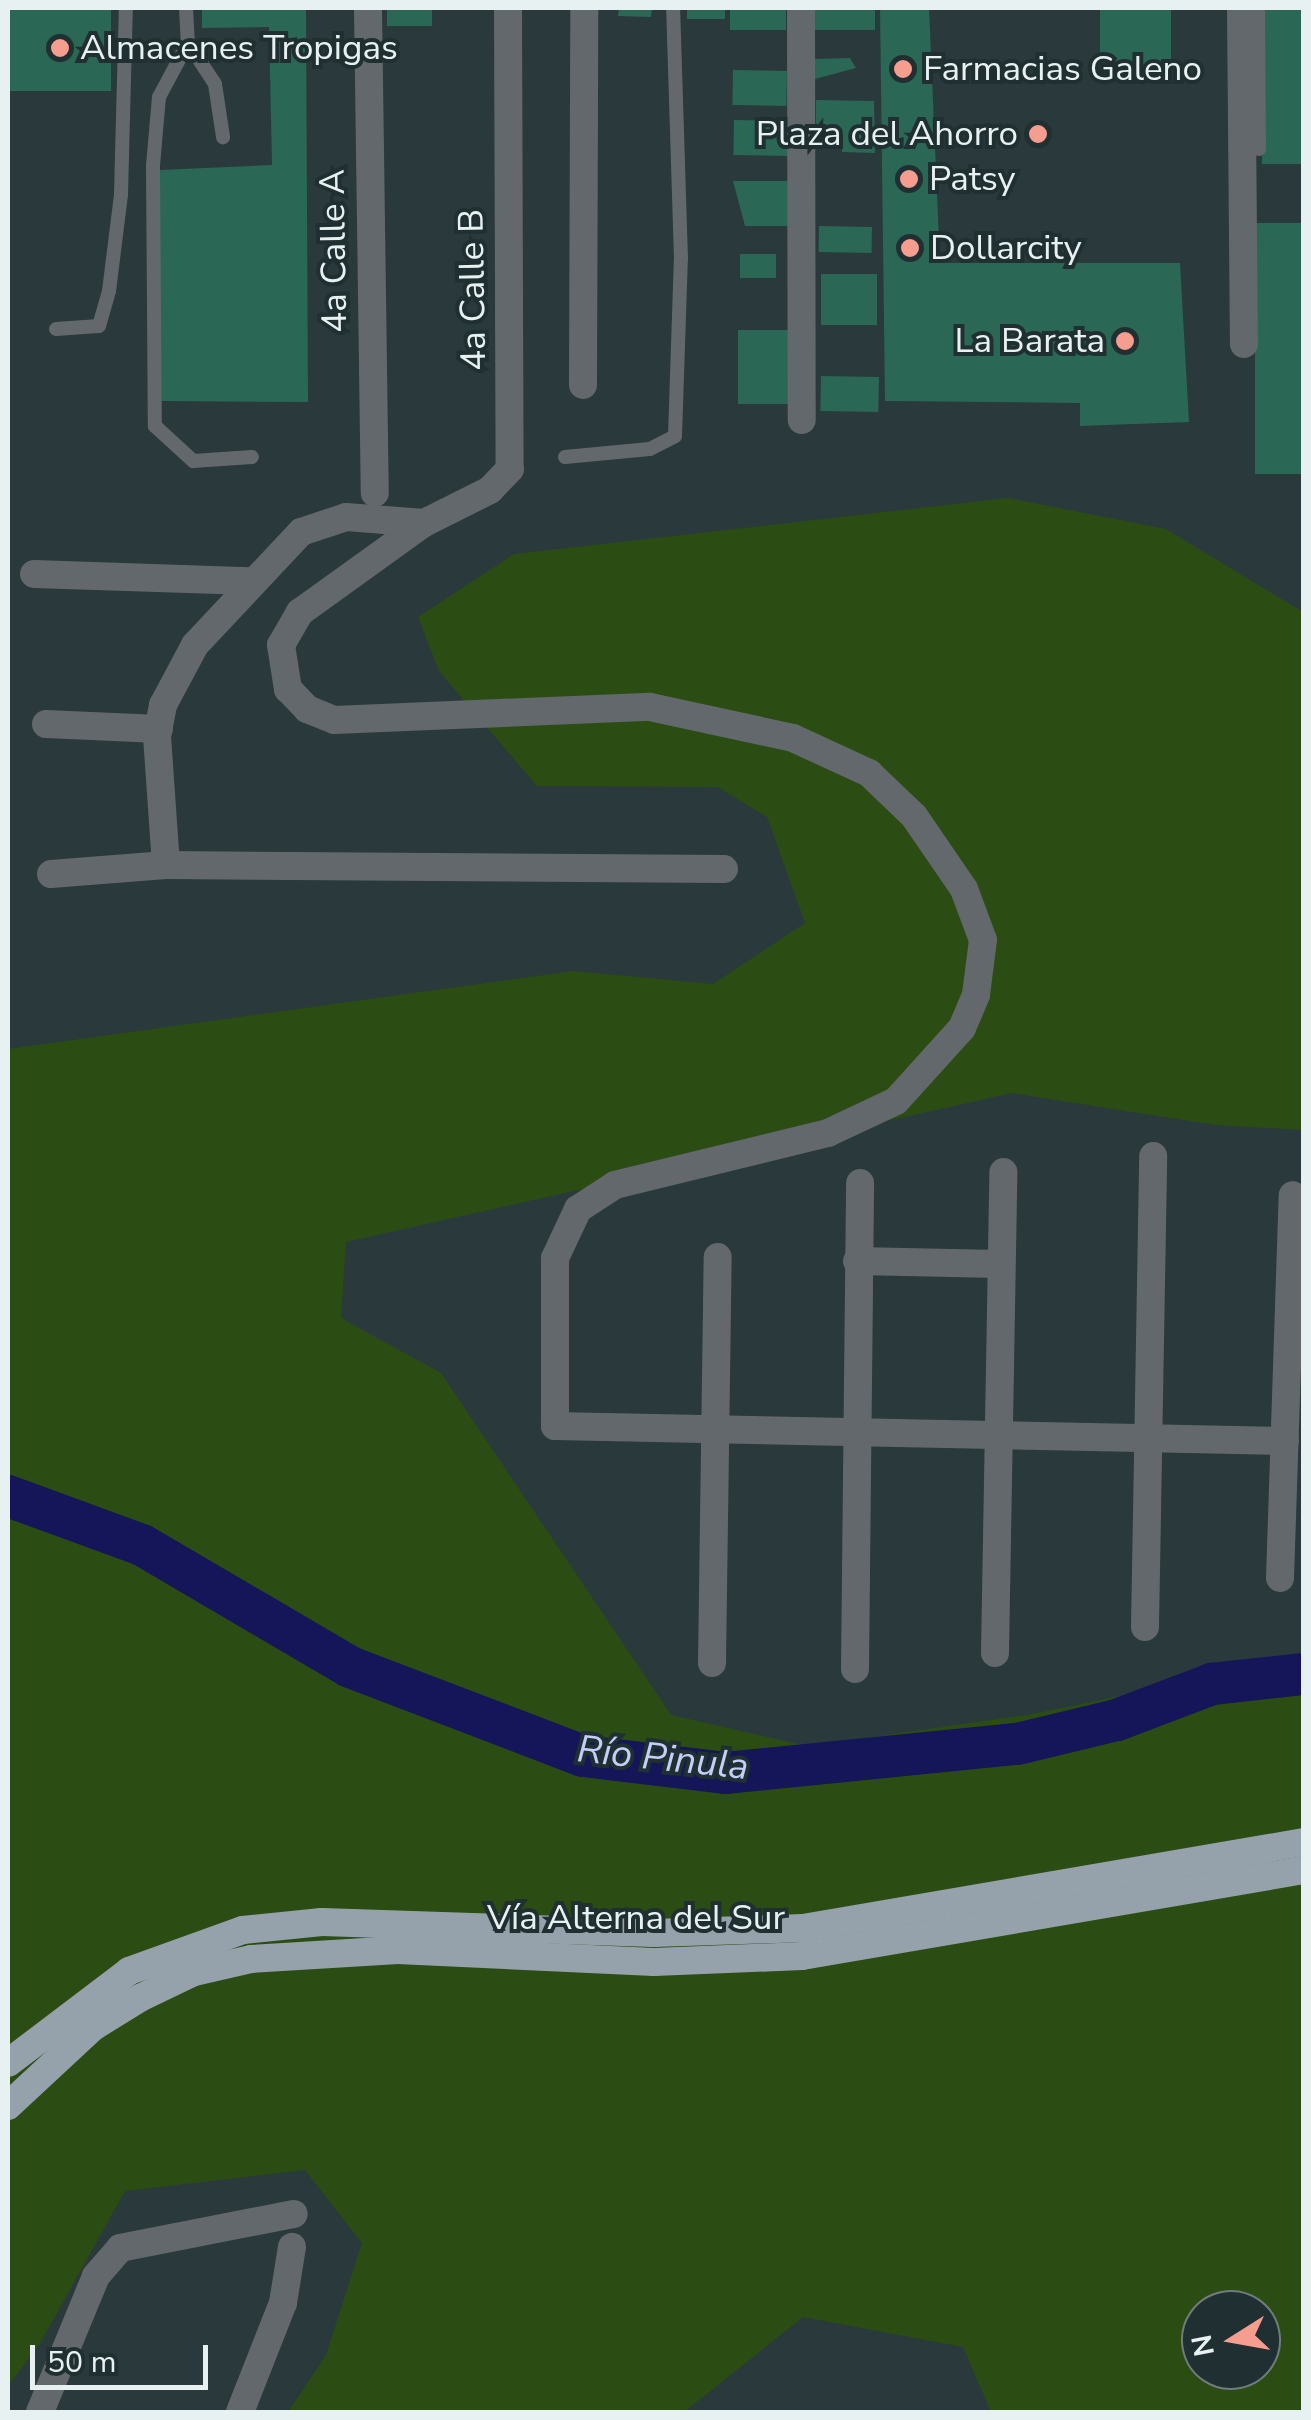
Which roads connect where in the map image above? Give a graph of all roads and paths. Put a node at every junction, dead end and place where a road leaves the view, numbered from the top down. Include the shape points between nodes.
1 (126, 8) edge
2 (186, 8) edge
3 (368, 8) edge
4 (508, 8) edge
5 (584, 8) edge
6 (673, 8) edge
7 (801, 8) edge
8 (1242, 8) edge
9 (1258, 8) edge
10 (188, 43) junction
11 (223, 137) dead end
12 (1259, 150) dead end
13 (56, 328) dead end
14 (1244, 344) dead end
15 (583, 385) dead end
16 (802, 420) dead end
17 (252, 457) dead end
18 (565, 457) dead end
19 (375, 494) dead end
20 (424, 523) junction
21 (34, 574) dead end
22 (249, 580) junction
23 (46, 724) dead end
24 (159, 729) junction
25 (166, 865) junction
26 (724, 870) dead end
27 (51, 874) dead end
28 (1153, 1156) dead end
29 (1003, 1172) dead end
30 (860, 1183) dead end
31 (1293, 1194) dead end
32 (718, 1257) dead end
33 (857, 1261) junction
34 (1000, 1264) junction
35 (716, 1432) junction
36 (858, 1434) junction
37 (998, 1436) junction
38 (1148, 1438) junction
39 (1285, 1440) junction
40 (1280, 1578) dead end
41 (1145, 1628) dead end
42 (994, 1653) dead end
43 (712, 1663) dead end
44 (855, 1670) dead end
45 (1304, 1842) edge
46 (1304, 1870) edge
47 (8, 2063) edge
48 (8, 2106) edge
49 (294, 2214) dead end
50 (292, 2247) dead end
51 (40, 2412) edge
52 (240, 2412) edge

1 - 13 lane via 121,194 109,291 98,326
2 - 10 lane
3 - 19 street, 4a Calle A
4 - 20 street, 4a Calle B via 513,458 490,490
5 - 15 street
6 - 18 lane via 681,260 675,436 650,449
7 - 16 street
8 - 14 street
9 - 12 lane
10 - 11 lane via 215,84
10 - 17 lane via 162,86 156,132 155,426 193,461
20 - 22 street via 331,520 302,532
20 - 35 street, 4a Calle B via 292,622 280,658 299,704 352,721 436,710 632,707 756,725 841,757 888,789 935,844 978,919 982,967 969,1012 945,1054 896,1101 828,1132 600,1191 560,1238 556,1426
21 - 22 street
22 - 24 street via 195,646
23 - 24 street
24 - 25 street
25 - 26 street
25 - 27 street
28 - 38 street
29 - 34 street
30 - 33 street
31 - 39 street
32 - 35 street
33 - 34 street
33 - 36 street
34 - 37 street
35 - 36 street
35 - 43 street
36 - 37 street
36 - 44 street
37 - 38 street
37 - 42 street
38 - 39 street
38 - 41 street
39 - 40 street
45 - 47 highway, Vía Alterna del Sur via 803,1928 654,1933 322,1922 243,1930 129,1971
46 - 48 highway, Vía Alterna del Sur via 802,1956 654,1962 398,1950 251,1959 194,1972 140,1998 93,2027
49 - 51 street via 152,2236 120,2248 96,2276
50 - 52 street via 283,2303

